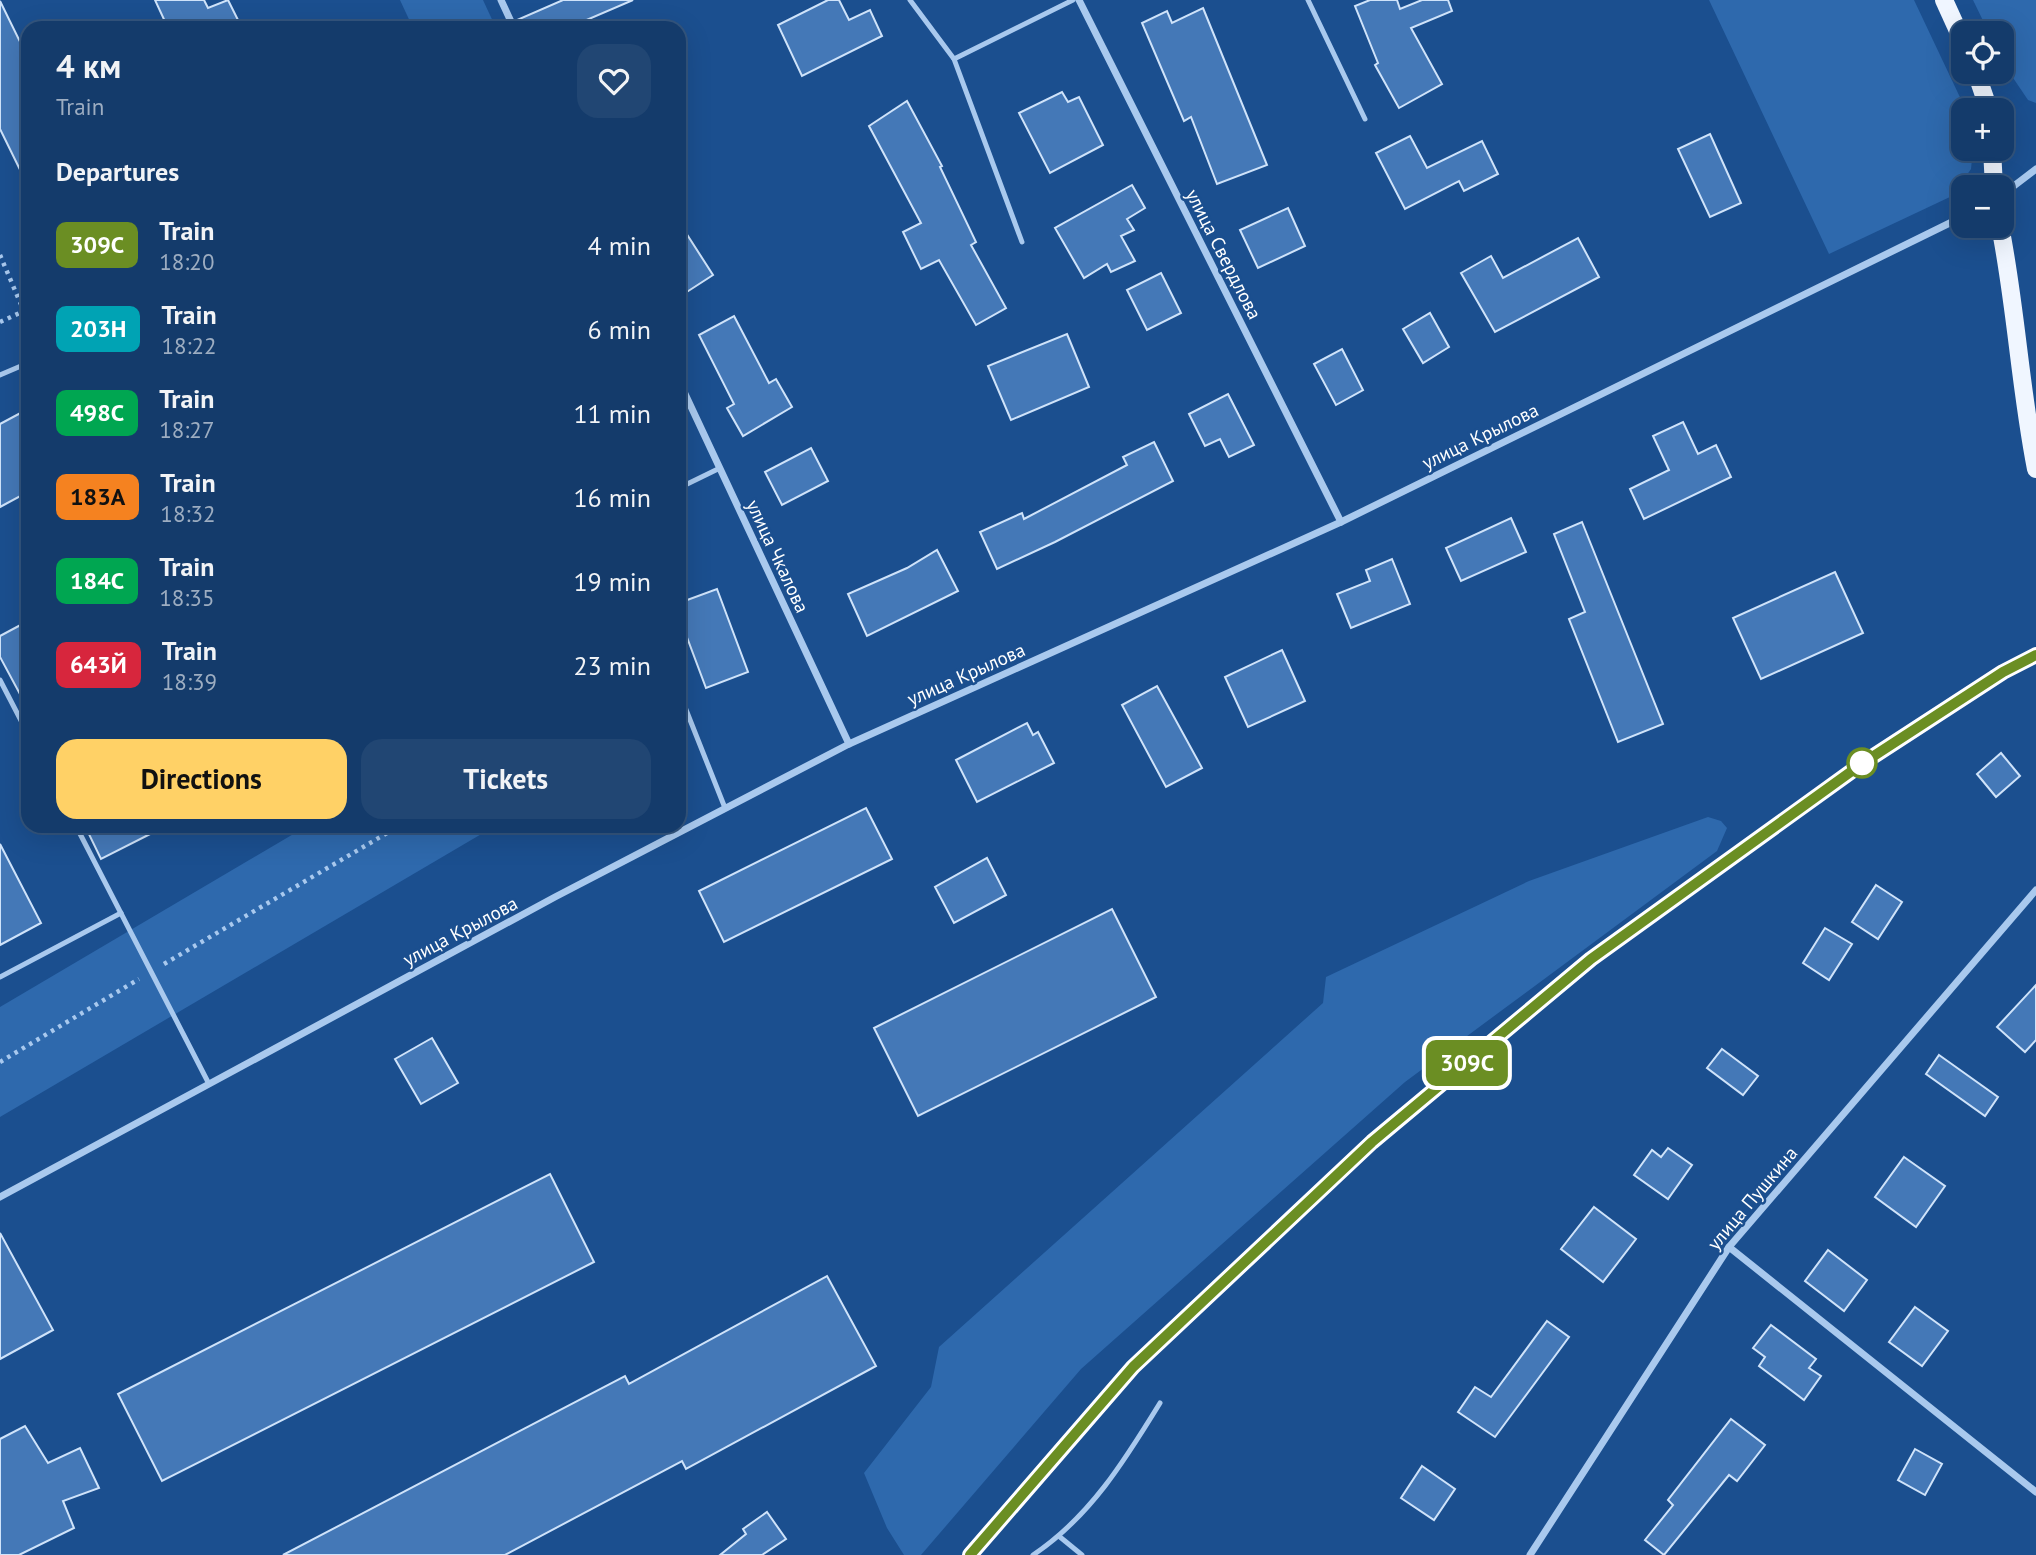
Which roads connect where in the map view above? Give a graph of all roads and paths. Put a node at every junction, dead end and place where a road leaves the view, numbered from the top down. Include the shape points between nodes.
1 (501, 0) edge
2 (910, 0) edge
3 (1073, 0) edge
4 (1079, 0) edge
5 (1308, 0) edge
6 (1944, 0) edge
7 (511, 21) edge
8 (1954, 21) edge
9 (954, 58) junction
10 (1365, 119) dead end
11 (2036, 169) edge
12 (2014, 186) edge
13 (1951, 222) edge
14 (2002, 238) edge
15 (1022, 242) dead end
16 (0, 255) edge
17 (21, 304) edge
18 (21, 312) edge
19 (0, 322) edge
20 (21, 366) edge
21 (0, 376) edge
22 (686, 396) edge
23 (720, 468) junction
24 (2036, 469) edge
25 (686, 485) edge
26 (1341, 522) junction
27 (0, 680) edge
28 (686, 710) edge
29 (21, 720) edge
30 (849, 744) junction
31 (725, 808) junction
32 (686, 829) edge
33 (80, 833) edge
34 (387, 833) edge
35 (678, 833) edge
36 (2036, 890) edge
37 (121, 914) junction
38 (151, 972) junction
39 (0, 977) edge
40 (0, 1062) edge
41 (209, 1084) junction
42 (0, 1197) edge
43 (1729, 1247) junction
44 (1160, 1403) dead end
45 (2036, 1492) edge
46 (1060, 1537) junction
47 (1033, 1555) edge
48 (1082, 1555) edge
49 (1530, 1555) edge

1 - 7 street
2 - 9 lane
3 - 9 lane
4 - 26 street, улица Свердлова
5 - 10 lane
6 - 8 main road
9 - 15 lane
11 - 12 street
13 - 26 street, улица Крылова
14 - 24 main road
16 - 17 path
18 - 19 path
20 - 21 lane
22 - 23 street, улица Чкалова
23 - 25 lane
23 - 30 street, улица Чкалова
26 - 30 street, улица Крылова
27 - 29 lane
28 - 31 lane
30 - 31 street, улица Крылова
31 - 32 street, улица Крылова
33 - 37 lane
34 - 38 path
35 - 41 street, улица Крылова
36 - 43 street, улица Пушкина
37 - 38 lane
37 - 39 lane
38 - 40 path
38 - 41 lane
41 - 42 street, улица Крылова
43 - 45 street
43 - 49 street, улица Пушкина
44 - 46 lane via 1115,1476
46 - 47 lane
46 - 48 lane

